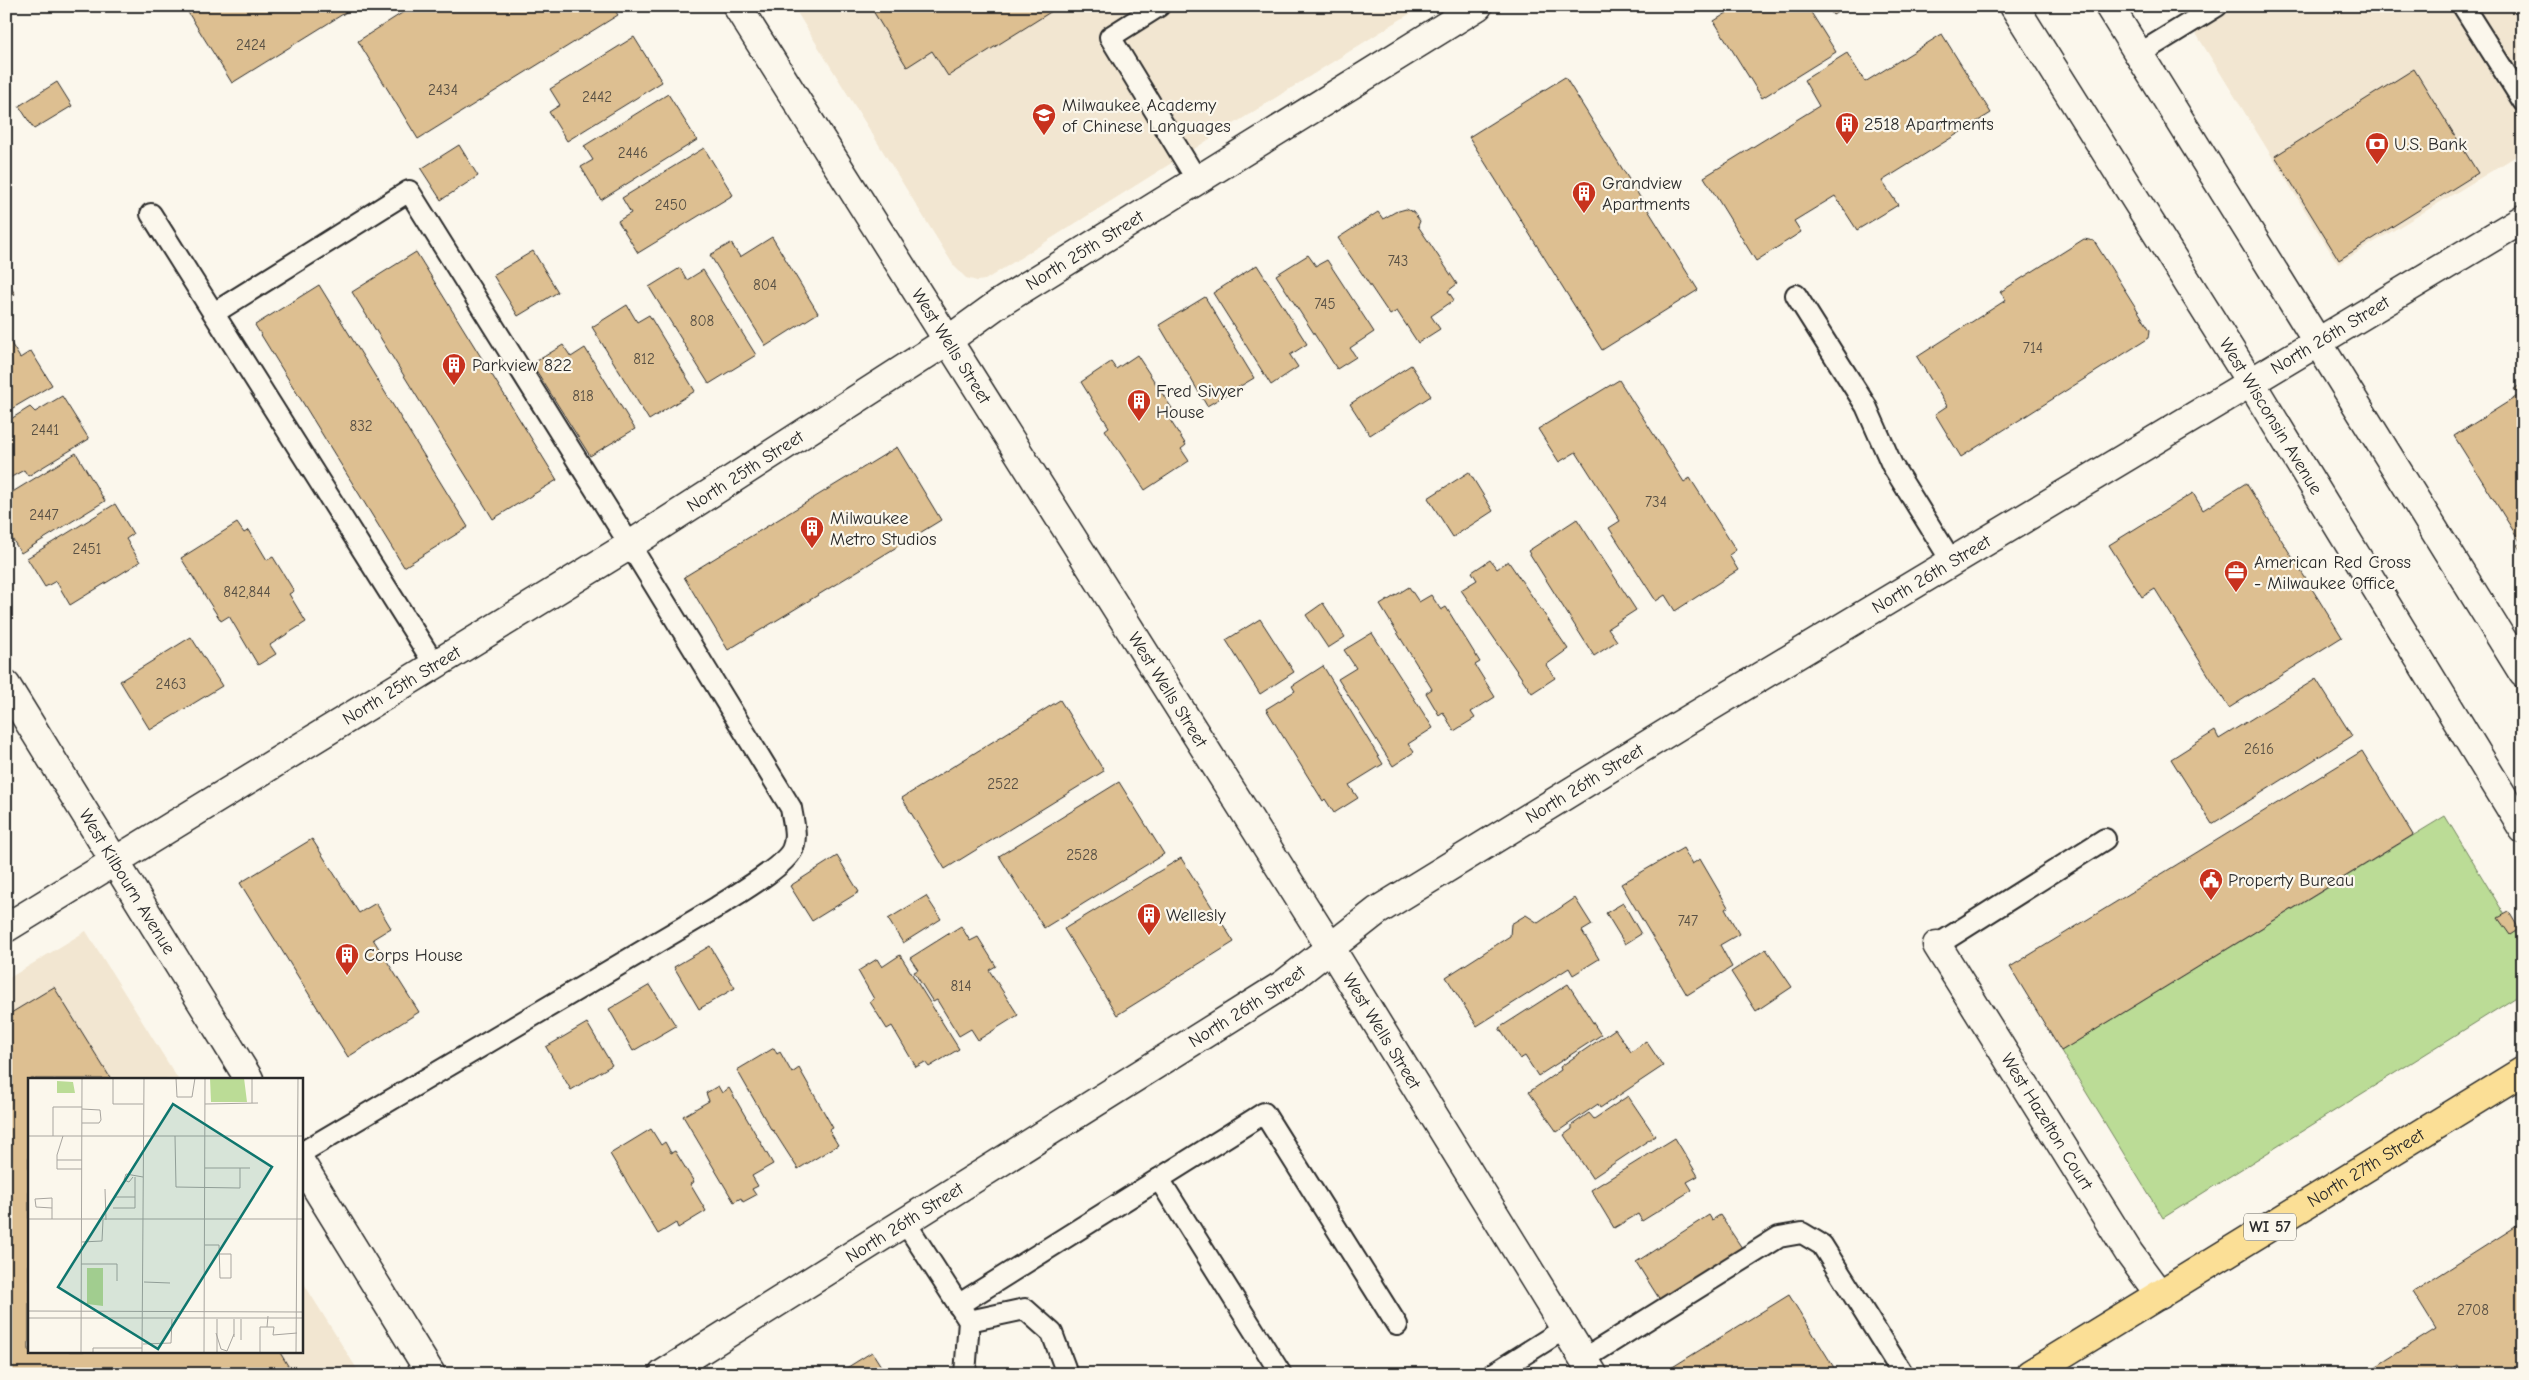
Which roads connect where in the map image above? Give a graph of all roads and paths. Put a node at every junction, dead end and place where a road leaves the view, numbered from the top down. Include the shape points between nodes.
1 (737, 6) edge
2 (1159, 6) edge
3 (1478, 6) edge
4 (2014, 6) edge
5 (2109, 6) edge
6 (2217, 6) edge
7 (2463, 6) edge
8 (2139, 54) junction
9 (2523, 101) edge
10 (1197, 180) junction
11 (151, 214) dead end
12 (2523, 218) edge
13 (1796, 296) dead end
14 (214, 312) junction
15 (947, 341) junction
16 (2317, 344) junction
17 (2251, 383) junction
18 (630, 545) junction
19 (1952, 562) junction
20 (436, 665) junction
21 (2523, 674) edge
22 (6, 685) edge
23 (2523, 829) edge
24 (2105, 839) dead end
25 (116, 860) junction
26 (6, 928) edge
27 (1937, 945) joint
28 (1330, 947) junction
29 (2523, 1071) edge
30 (249, 1078) edge
31 (302, 1152) edge
32 (302, 1165) edge
33 (1159, 1179) junction
34 (905, 1222) junction
35 (2160, 1296) junction
36 (964, 1313) junction
37 (1397, 1326) dead end
38 (1564, 1329) junction
39 (1588, 1366) edge
40 (431, 1374) edge
41 (663, 1374) edge
42 (965, 1374) edge
43 (1063, 1374) edge
44 (1281, 1374) edge
45 (1493, 1374) edge
46 (1903, 1374) edge
47 (2030, 1374) edge

1 - 15 street, West Wells Street
2 - 10 lane via 1110,37
3 - 10 street, North 25th Street
4 - 17 street, West Wisconsin Avenue
5 - 8 street
6 - 8 lane
7 - 9 lane
8 - 16 street
10 - 15 street, North 25th Street via 998,304
11 - 14 lane
12 - 16 street, North 26th Street
13 - 19 lane via 1866,406 1892,465
14 - 18 lane via 409,191
14 - 20 lane
15 - 18 street, North 25th Street
15 - 28 street, West Wells Street
16 - 17 street, North 26th Street
16 - 21 street
17 - 19 street, North 26th Street
17 - 23 street, West Wisconsin Avenue
18 - 20 street, North 25th Street
18 - 31 lane via 791,808 795,830 792,850 779,865 717,906
19 - 28 street, North 26th Street via 1377,910
20 - 25 street, North 25th Street
22 - 25 street, West Kilbourn Avenue
24 - 27 lane
25 - 26 street, North 25th Street
25 - 30 street, West Kilbourn Avenue
27 - 35 street, West Hazelton Court via 2129,1253
28 - 34 street, North 26th Street via 1284,984
28 - 38 street, West Wells Street
29 - 35 main road, North 27th Street / WI 57
32 - 40 street
33 - 36 lane
33 - 37 lane via 1264,1113
33 - 44 lane
34 - 36 lane
34 - 41 street, North 26th Street
35 - 47 main road, North 27th Street / WI 57
36 - 42 lane
36 - 43 lane via 1025,1309 1052,1333 1065,1368
38 - 39 street, West Wells Street
38 - 45 lane
39 - 46 lane via 1779,1237 1802,1233 1822,1245

